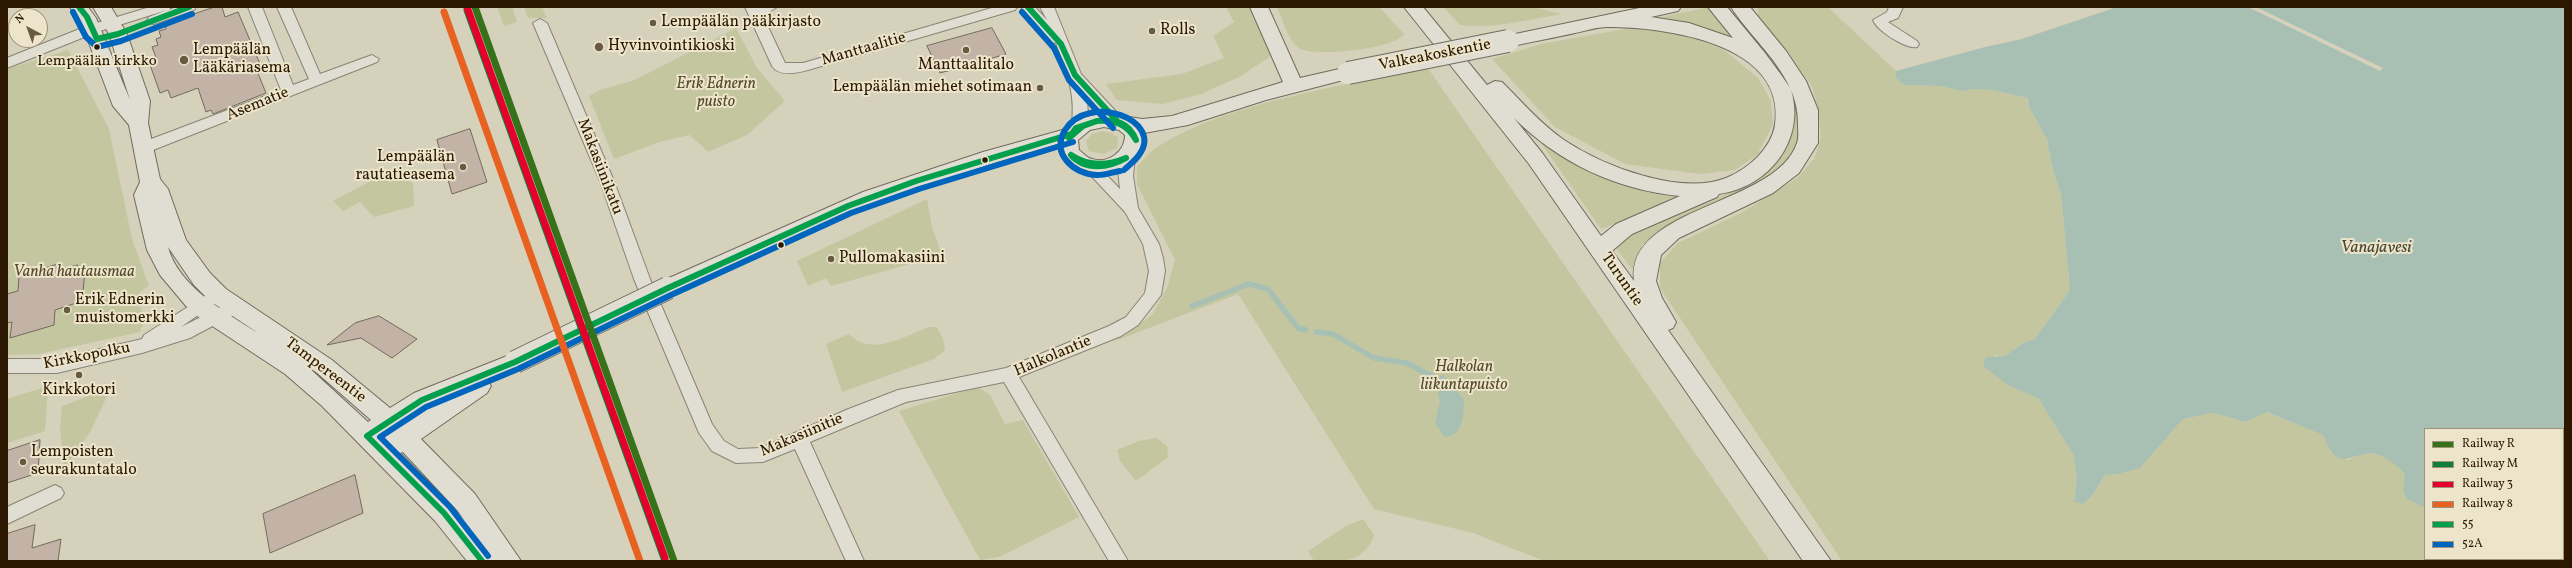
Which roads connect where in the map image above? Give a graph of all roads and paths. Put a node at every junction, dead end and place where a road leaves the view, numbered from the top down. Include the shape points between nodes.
1 (79, 7) edge
2 (102, 7) edge
3 (164, 7) edge
4 (189, 7) edge
5 (255, 7) edge
6 (284, 7) edge
7 (770, 7) edge
8 (1010, 7) edge
9 (1028, 7) edge
10 (1047, 7) edge
11 (1259, 7) edge
12 (1413, 7) edge
13 (1672, 7) edge
14 (1717, 7) edge
15 (1740, 7) edge
16 (1896, 7) edge
17 (754, 10) edge
18 (1608, 21) junction
19 (540, 23) dead end
20 (1429, 24) junction
21 (115, 29) junction
22 (95, 34) junction
23 (1061, 44) junction
24 (1912, 44) dead end
25 (372, 59) dead end
26 (7, 62) edge
27 (1765, 67) junction
28 (1075, 75) junction
29 (316, 80) junction
30 (1294, 85) junction
31 (289, 92) junction
32 (1201, 114) junction
33 (138, 123) junction
34 (1122, 123) junction
35 (1074, 131) junction
36 (143, 148) junction
37 (1131, 154) junction
38 (1082, 163) junction
39 (962, 167) junction
40 (1724, 186) junction
41 (1130, 208) junction
42 (1600, 249) junction
43 (210, 306) junction
44 (656, 311) joint
45 (7, 366) edge
46 (1008, 374) junction
47 (397, 429) junction
48 (800, 440) junction
49 (376, 444) junction
50 (1734, 445) junction
51 (55, 493) dead end
52 (7, 516) edge
53 (482, 561) edge
54 (508, 561) edge
55 (855, 561) edge
56 (1119, 561) edge
57 (1818, 561) edge

1 - 22 main road
2 - 21 main road, Tampereentie
3 - 21 street
4 - 21 street
5 - 31 street
6 - 29 street
7 - 17 street
8 - 17 street, Manttaalitie via 790,69 779,66
9 - 23 street
10 - 23 street
11 - 30 main road
12 - 20 main road, Turuntie
13 - 18 main road, Valkeakoskentie
14 - 27 main road via 1752,47
15 - 50 main road via 1786,66 1803,96 1809,126 1805,148 1789,169 1767,187 1668,234 1649,252 1644,276 1663,318
16 - 24 street via 1893,15 1880,20 1881,23
18 - 27 main road via 1663,24 1700,32 1737,49
18 - 30 main road, Valkeakoskentie, bridge
19 - 44 street, Makasiinikatu via 607,181
20 - 40 main road via 1546,137 1567,151 1612,174 1642,183 1673,189
20 - 42 main road, Turuntie via 1536,159
21 - 22 street
21 - 33 main road, Tampereentie via 140,101
22 - 26 street
22 - 33 main road via 124,108
23 - 28 street
25 - 29 street, Asematie
27 - 40 main road via 1784,99 1787,117 1785,130 1775,151 1767,160 1739,180
28 - 34 street via 1105,110
28 - 35 street via 1083,112
29 - 31 street, Asematie
30 - 32 main road, Valkeakoskentie
31 - 36 street, Asematie
32 - 34 main road, Valkeakoskentie via 1156,125
32 - 37 main road, Valkeakoskentie
33 - 36 main road, Tampereentie
34 - 35 main road via 1097,120
34 - 37 main road via 1135,136 1136,143
35 - 38 main road via 1067,147
35 - 39 main road
36 - 43 main road, Tampereentie via 150,182 144,195 158,250 183,289
37 - 38 main road via 1109,166
37 - 41 street, Halkolantie via 1123,171 1130,197
38 - 39 main road via 1038,154
38 - 41 street, Halkolantie
39 - 47 main road, bridge via 848,206 668,288 515,362
40 - 42 main road via 1624,229
41 - 46 street, Halkolantie via 1151,244 1155,258 1155,286 1153,295 1145,307 1132,321 1116,331
42 - 50 main road, Turuntie
43 - 45 street, Kirkkopolku via 176,336 57,366
43 - 47 main road, Tampereentie via 236,307 324,366
43 - 49 main road, Tampereentie via 293,368 330,399
44 - 48 street, Makasiinitie via 705,428 718,446 736,456 747,457 763,455
46 - 48 street, Makasiinitie via 904,395 852,414
46 - 56 street, Halkolantie
47 - 49 main road
47 - 54 main road, Tampereentie via 466,502
48 - 55 street
49 - 53 main road, Tampereentie via 444,513
50 - 57 main road, Turuntie
51 - 52 street

